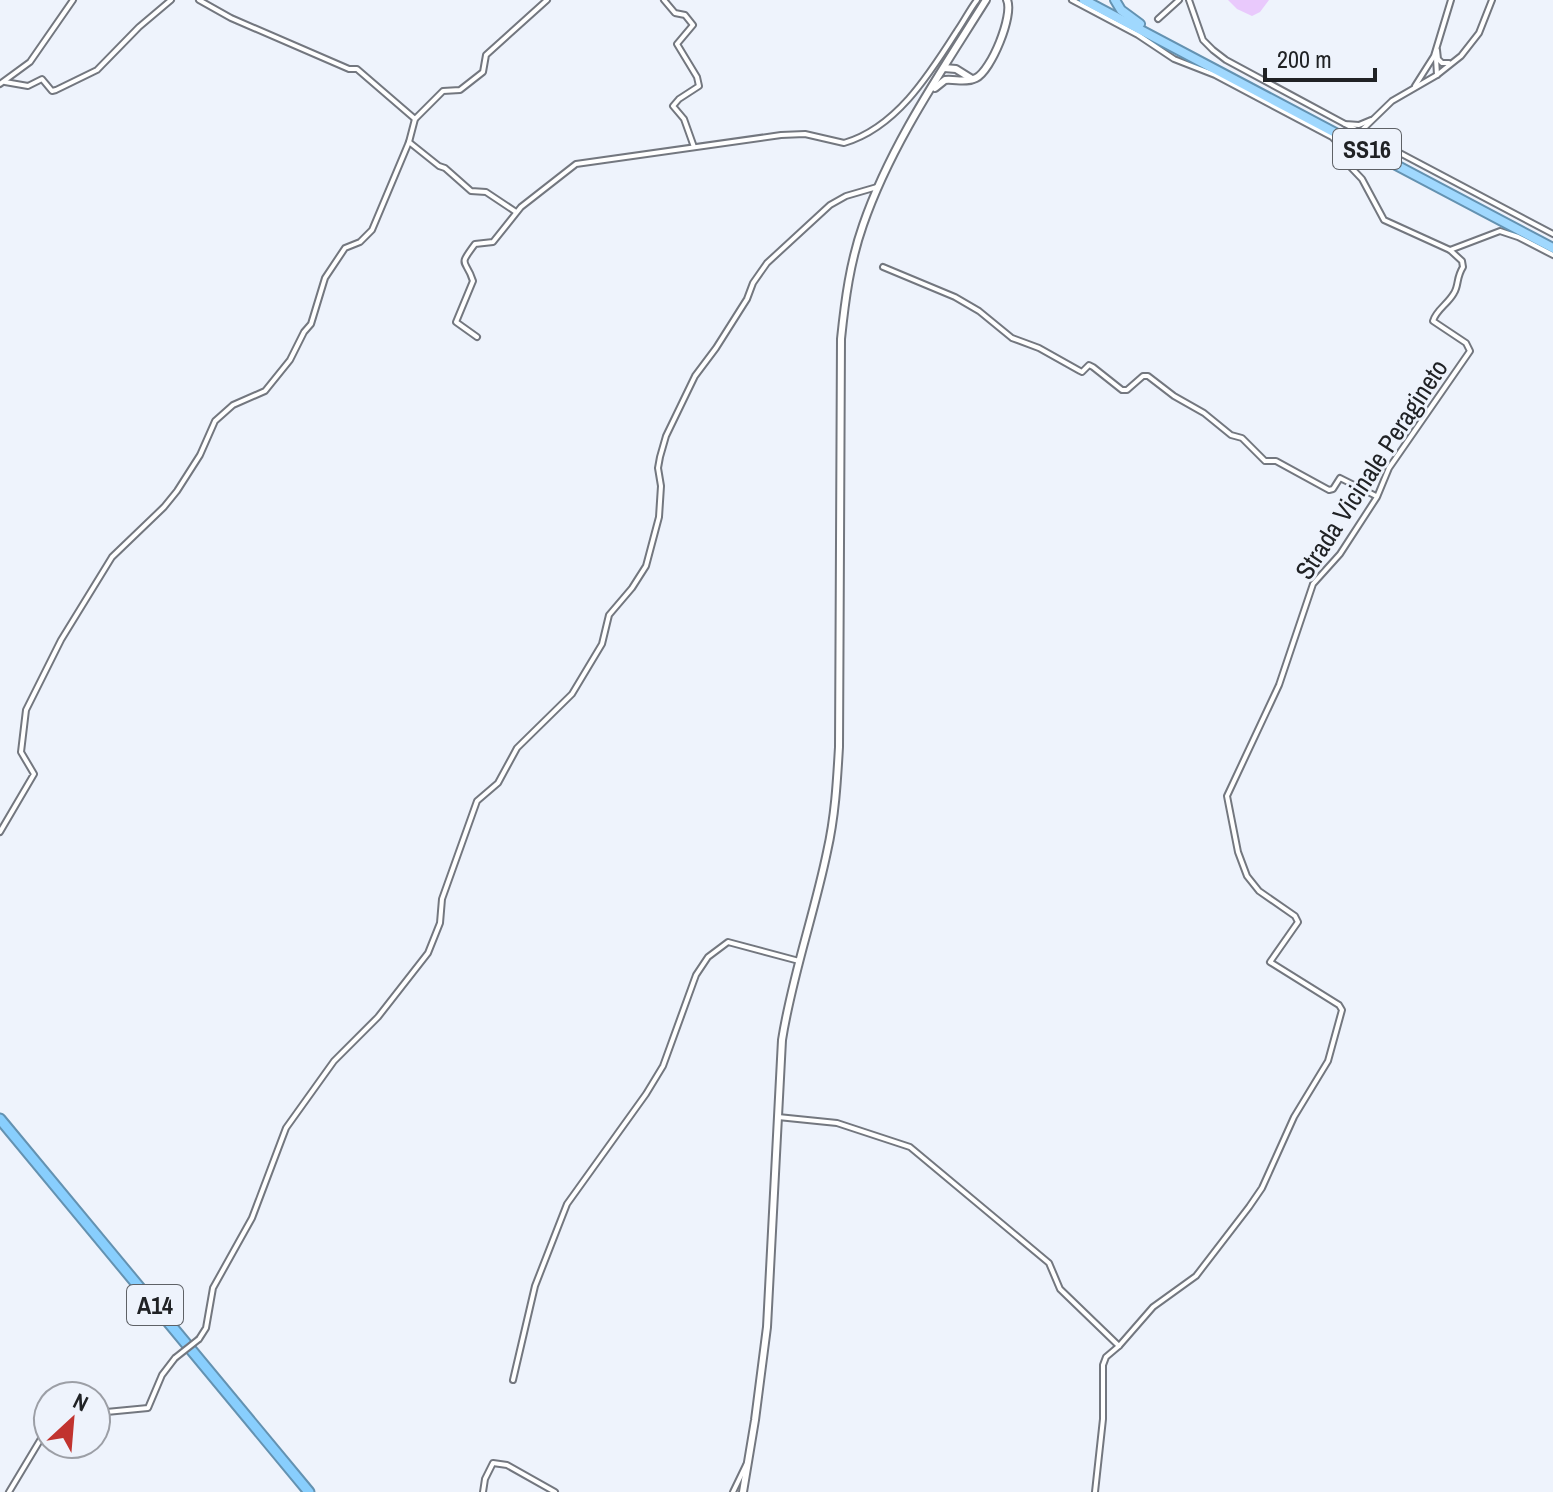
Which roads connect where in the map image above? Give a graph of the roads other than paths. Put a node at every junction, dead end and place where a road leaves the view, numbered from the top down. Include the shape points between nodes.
1 (73, 0) edge
2 (171, 0) edge
3 (199, 0) edge
4 (547, 0) edge
5 (664, 0) edge
6 (1072, 0) edge
7 (1084, 0) edge
8 (1094, 0) edge
9 (1115, 0) edge
10 (1179, 0) edge
11 (1189, 0) edge
12 (1451, 0) edge
13 (1492, 0) edge
14 (979, 1) edge
15 (1011, 2) edge
16 (1158, 19) dead end
17 (1140, 24) junction
18 (1439, 40) junction
19 (1179, 48) junction
20 (954, 52) junction
21 (1437, 54) junction
22 (1432, 59) junction
23 (1453, 62) junction
24 (944, 68) junction
25 (956, 69) junction
26 (1437, 75) junction
27 (954, 79) junction
28 (972, 79) junction
29 (2, 83) edge
30 (1413, 89) junction
31 (929, 93) junction
32 (415, 119) junction
33 (1345, 124) junction
34 (1366, 124) junction
35 (1360, 132) junction
36 (1374, 139) junction
37 (409, 142) junction
38 (694, 147) junction
39 (877, 187) junction
40 (516, 212) junction
41 (1553, 234) edge
42 (1553, 245) edge
43 (1450, 250) junction
44 (1553, 255) edge
45 (883, 267) dead end
46 (477, 337) dead end
47 (1377, 497) junction
48 (0, 832) edge
49 (799, 961) junction
50 (776, 1116) junction
51 (0, 1119) edge
52 (0, 1128) edge
53 (1119, 1346) junction
54 (513, 1380) dead end
55 (112, 1411) edge
56 (32, 1454) edge
57 (747, 1463) junction
58 (9, 1492) edge
59 (302, 1492) edge
60 (309, 1492) edge
61 (483, 1492) edge
62 (555, 1492) edge
63 (733, 1492) edge
64 (743, 1492) edge
65 (1095, 1492) edge

1 - 29 street via 30,62
2 - 29 street via 97,70 52,91 42,79 28,86
3 - 32 street via 357,69
4 - 32 street via 486,55 483,72 460,90 443,91
5 - 38 street via 693,25 677,44 699,86 673,106
6 - 43 street via 1174,59 1332,137 1384,220
7 - 19 highway, SS16
8 - 17 highway, SS16
9 - 17 highway
10 - 16 street
11 - 33 street via 1213,50
12 - 18 street
13 - 23 street via 1479,33
14 - 20 main road
14 - 38 street via 902,105 868,134 844,143 797,133
15 - 28 main road via 988,66
17 - 19 highway, SS16
18 - 21 street
18 - 22 street
19 - 42 highway, SS16
20 - 24 main road
20 - 25 main road
21 - 23 street via 1442,63
21 - 26 street
22 - 26 street via 1430,68
22 - 30 street
23 - 26 street
24 - 25 main road
24 - 27 main road
24 - 31 main road
25 - 28 main road
26 - 30 street
27 - 28 main road
27 - 31 main road
30 - 34 street
31 - 39 main road
32 - 37 street
33 - 34 street
33 - 35 street
34 - 35 street
34 - 36 street
35 - 36 street
36 - 41 street
37 - 40 street via 471,191 486,192
37 - 48 street via 369,236 345,248 323,282 314,318 298,349 265,391 233,405 215,421 177,491 112,557 61,640 26,710 21,752 34,774
38 - 40 street via 576,164
39 - 49 main road via 854,254 841,339 836,801
39 - 55 street, bridge via 830,205 767,263 753,283 695,376 666,436 658,468 659,517 646,566 609,615 602,644 572,694 517,748 498,783 477,801 428,953 378,1017 329,1067 286,1128 252,1218 213,1288 199,1339 162,1375 148,1408
40 - 46 street via 493,242 475,244 463,261 473,281 456,322
43 - 44 street via 1500,231
43 - 47 street, Strada Vicinale Peragineto via 1463,267 1454,293 1433,321 1470,351 1389,468
45 - 47 street via 946,292 1012,338 1082,372 1093,367 1122,390 1148,376 1242,438 1265,461 1276,461 1329,490 1340,478
47 - 53 street, Strada Vicinale Peragineto via 1313,584 1279,685 1227,796 1247,876 1298,922 1270,962 1341,1007 1328,1061 1294,1117 1262,1188 1235,1228 1196,1276 1153,1307
49 - 50 main road via 782,1040
49 - 54 street via 728,942 700,969 663,1066 567,1204 535,1286
50 - 53 street via 837,1123 910,1147 1049,1263 1060,1289
50 - 57 main road via 767,1327
51 - 60 highway, A14
52 - 59 highway, A14
53 - 65 street via 1103,1365
56 - 58 street
57 - 63 street
57 - 64 main road
61 - 62 street via 493,1463 507,1465

